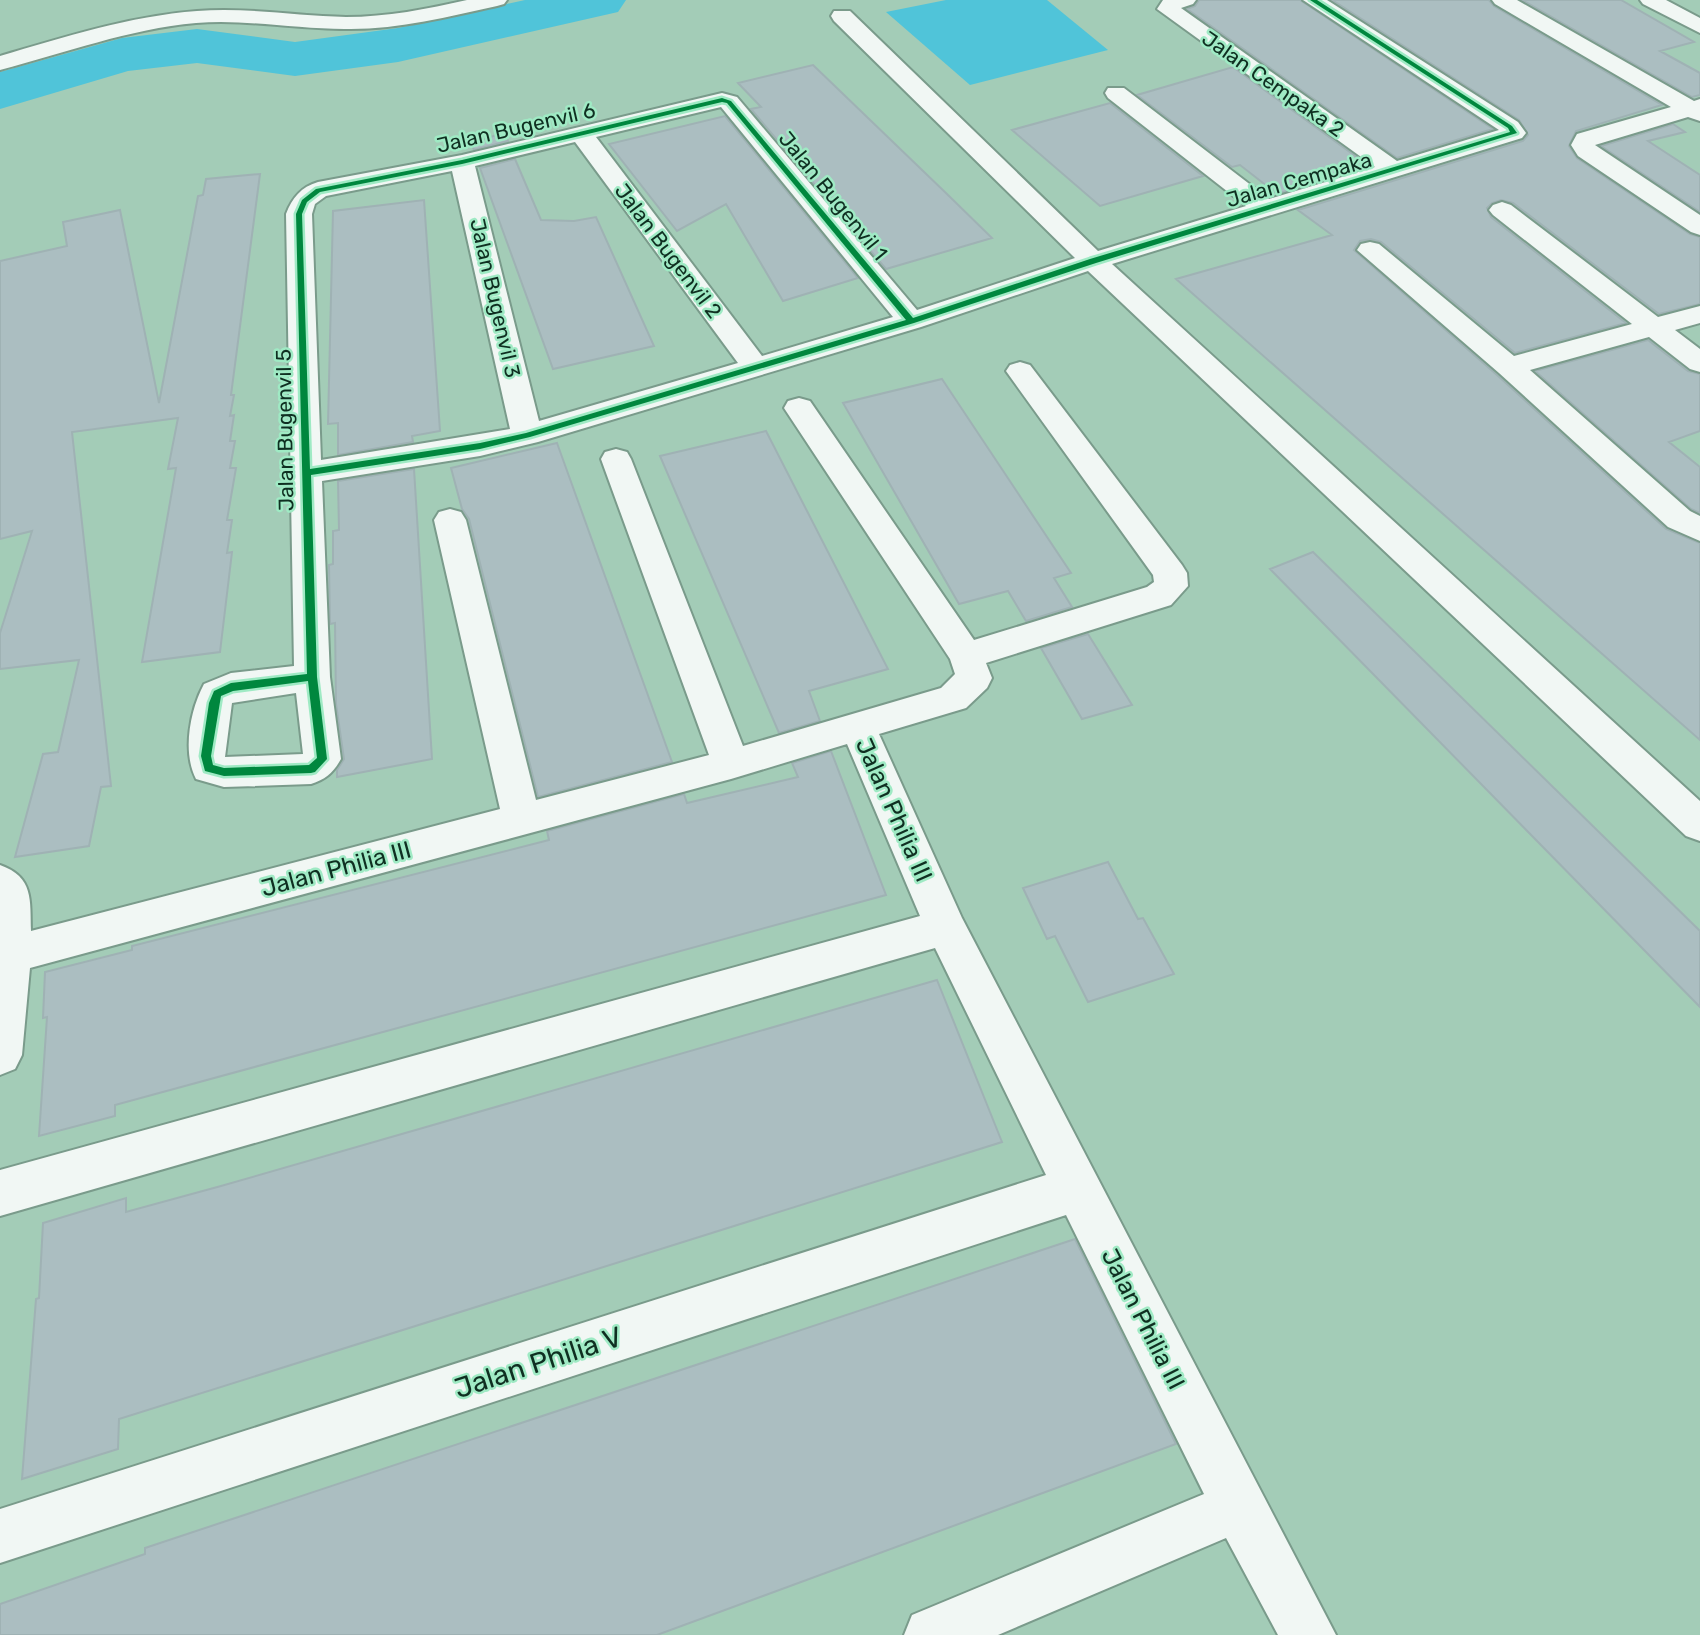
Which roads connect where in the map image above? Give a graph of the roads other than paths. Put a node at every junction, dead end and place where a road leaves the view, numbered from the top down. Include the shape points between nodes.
1 (497, 0) edge
2 (1186, 0) edge
3 (1312, 0) edge
4 (1502, 0) edge
5 (1650, 0) edge
6 (241, 8) edge
7 (842, 16) dead end
8 (1700, 27) edge
9 (0, 63) edge
10 (1116, 93) dead end
11 (722, 100) joint
12 (1697, 110) edge
13 (580, 133) junction
14 (462, 162) junction
15 (1396, 171) junction
16 (318, 190) joint
17 (1265, 209) junction
18 (1502, 210) dead end
19 (1700, 227) edge
20 (1370, 250) dead end
21 (1093, 261) junction
22 (1700, 314) edge
23 (911, 321) junction
24 (1654, 327) junction
25 (1700, 363) edge
26 (1509, 367) junction
27 (755, 368) junction
28 (1020, 371) dead end
29 (799, 408) dead end
30 (527, 435) junction
31 (616, 459) dead end
32 (305, 473) junction
33 (450, 520) dead end
34 (1700, 530) edge
35 (966, 656) junction
36 (312, 677) dead end
37 (858, 728) junction
38 (731, 764) junction
39 (522, 819) junction
40 (1700, 825) edge
41 (0, 882) edge
42 (945, 927) junction
43 (11, 955) junction
44 (0, 1055) edge
45 (1077, 1188) junction
46 (0, 1193) edge
47 (1238, 1506) junction
48 (0, 1536) edge
49 (932, 1635) edge
50 (1308, 1635) edge

1 - 6 street via 401,19 347,23
2 - 15 street, Jalan Cempaka 2 via 1168,9
3 - 15 street, Jalan Cempaka via 1514,133
4 - 12 street
5 - 8 street
6 - 9 street via 84,38
7 - 21 street
10 - 17 street
11 - 13 street, Jalan Bugenvil 6
11 - 23 street, Jalan Bugenvil 1 via 734,105
12 - 19 street via 1585,139 1583,145
13 - 14 street, Jalan Bugenvil 6
13 - 27 street, Jalan Bugenvil 2
14 - 16 street, Jalan Bugenvil 6
14 - 30 street, Jalan Bugenvil 3
15 - 17 street, Jalan Cempaka
16 - 32 street, Jalan Bugenvil 5 via 304,201 299,215
17 - 21 street, Jalan Cempaka
18 - 24 street
20 - 26 street
21 - 23 street, Jalan Cempaka
21 - 40 street
22 - 24 street
23 - 27 street, Jalan Cempaka
24 - 25 street
24 - 26 street
26 - 34 street via 1679,519
27 - 30 street, Jalan Cempaka
28 - 35 street via 1170,573 1171,586 1159,596
29 - 35 street
30 - 32 street, Jalan Cempaka
31 - 38 street
32 - 36 street, Jalan Bugenvil 5
33 - 39 street
35 - 37 street via 974,678 953,698
37 - 38 street, Jalan Philia III
37 - 42 street, Jalan Philia III
38 - 39 street, Jalan Philia III
39 - 43 street, Jalan Philia III
41 - 43 street via 10,892
42 - 45 street, Jalan Philia III
42 - 46 street
43 - 44 street
45 - 47 street, Jalan Philia III
45 - 48 street, Jalan Philia V
47 - 49 street
47 - 50 street, Jalan Philia III

